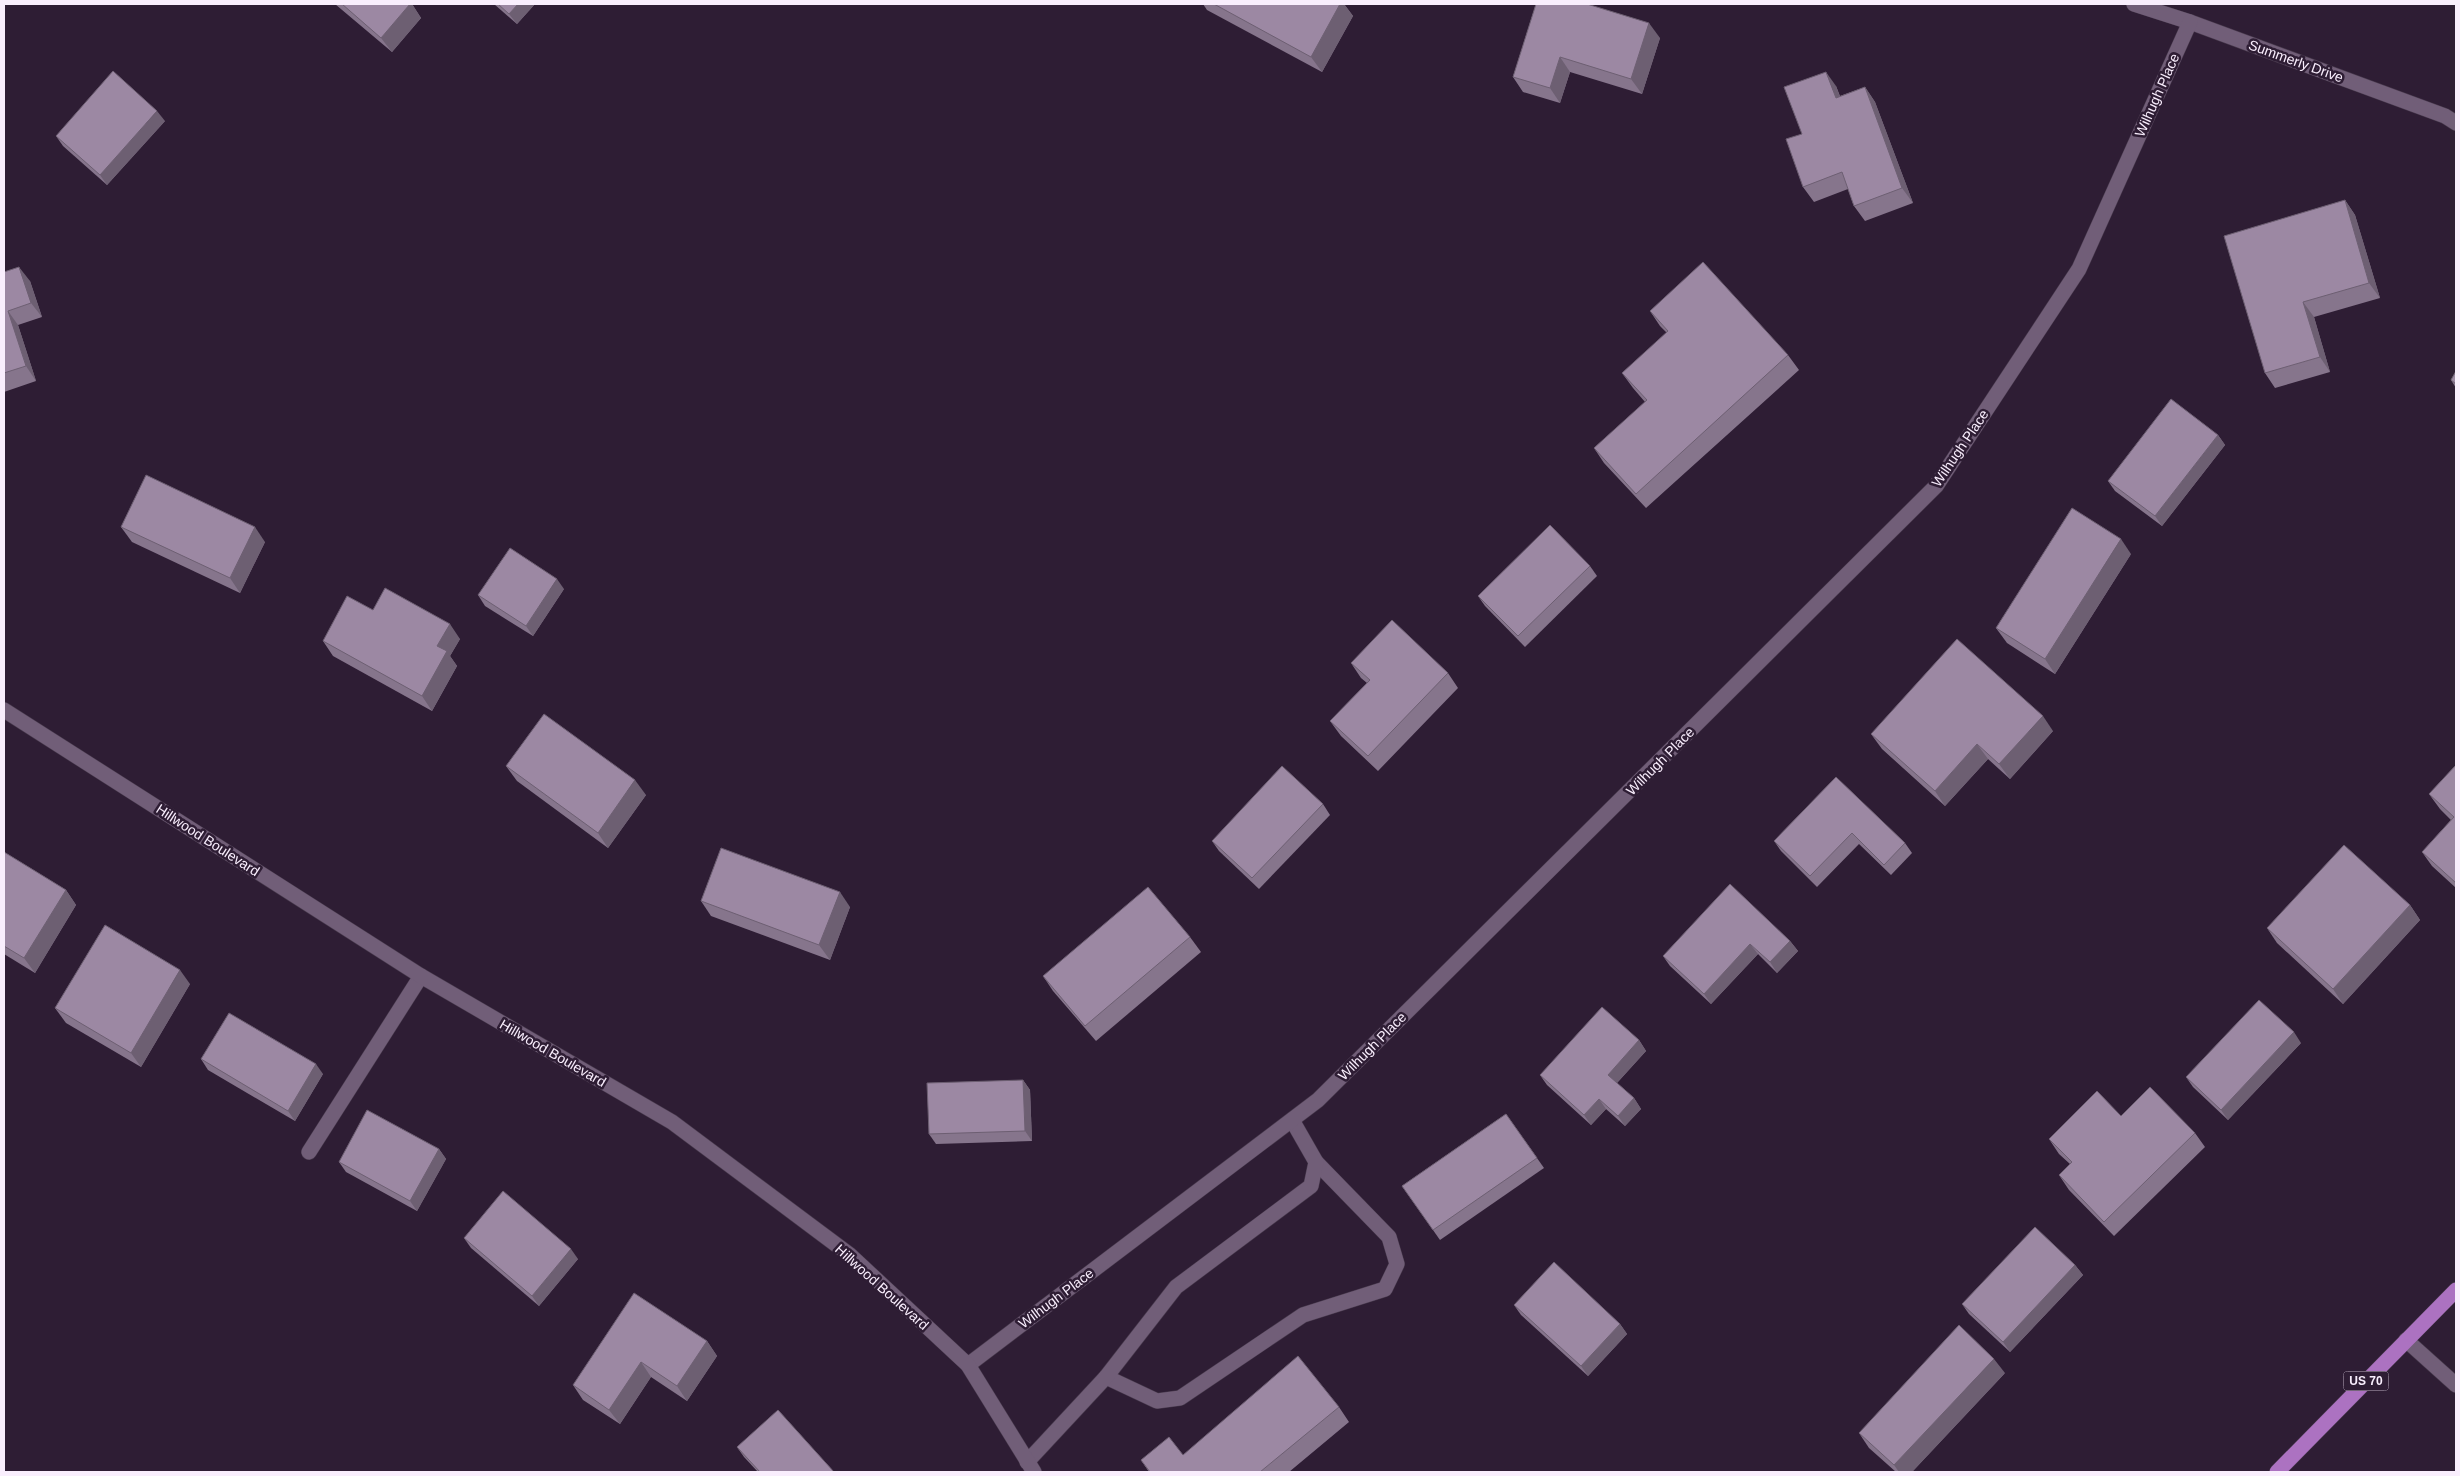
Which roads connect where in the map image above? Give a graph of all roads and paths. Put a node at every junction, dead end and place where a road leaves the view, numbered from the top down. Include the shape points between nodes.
1 (2134, 4) edge
2 (2190, 22) junction
3 (2456, 123) edge
4 (4, 710) edge
5 (421, 976) junction
6 (1292, 1120) junction
7 (309, 1152) dead end
8 (1316, 1162) junction
9 (2456, 1290) edge
10 (2406, 1340) junction
11 (968, 1365) junction
12 (1106, 1377) junction
13 (2456, 1385) edge
14 (1030, 1467) edge
15 (2277, 1472) edge

1 - 2 street, Summerly Drive
2 - 3 street, Summerly Drive via 2446,116
2 - 6 street, Wilhugh Place via 2079,269 1936,486 1325,1093
4 - 5 street, Hillwood Boulevard
5 - 7 street
5 - 11 street, Hillwood Boulevard via 672,1122 850,1255
6 - 8 street
6 - 11 street, Wilhugh Place
8 - 12 street via 1311,1186 1176,1287
8 - 12 street via 1389,1237 1397,1264 1385,1288 1303,1315 1180,1398 1157,1401
9 - 10 main road, US 70
10 - 13 street
10 - 15 main road, US 70
11 - 14 street, Hillwood Boulevard
12 - 14 street

